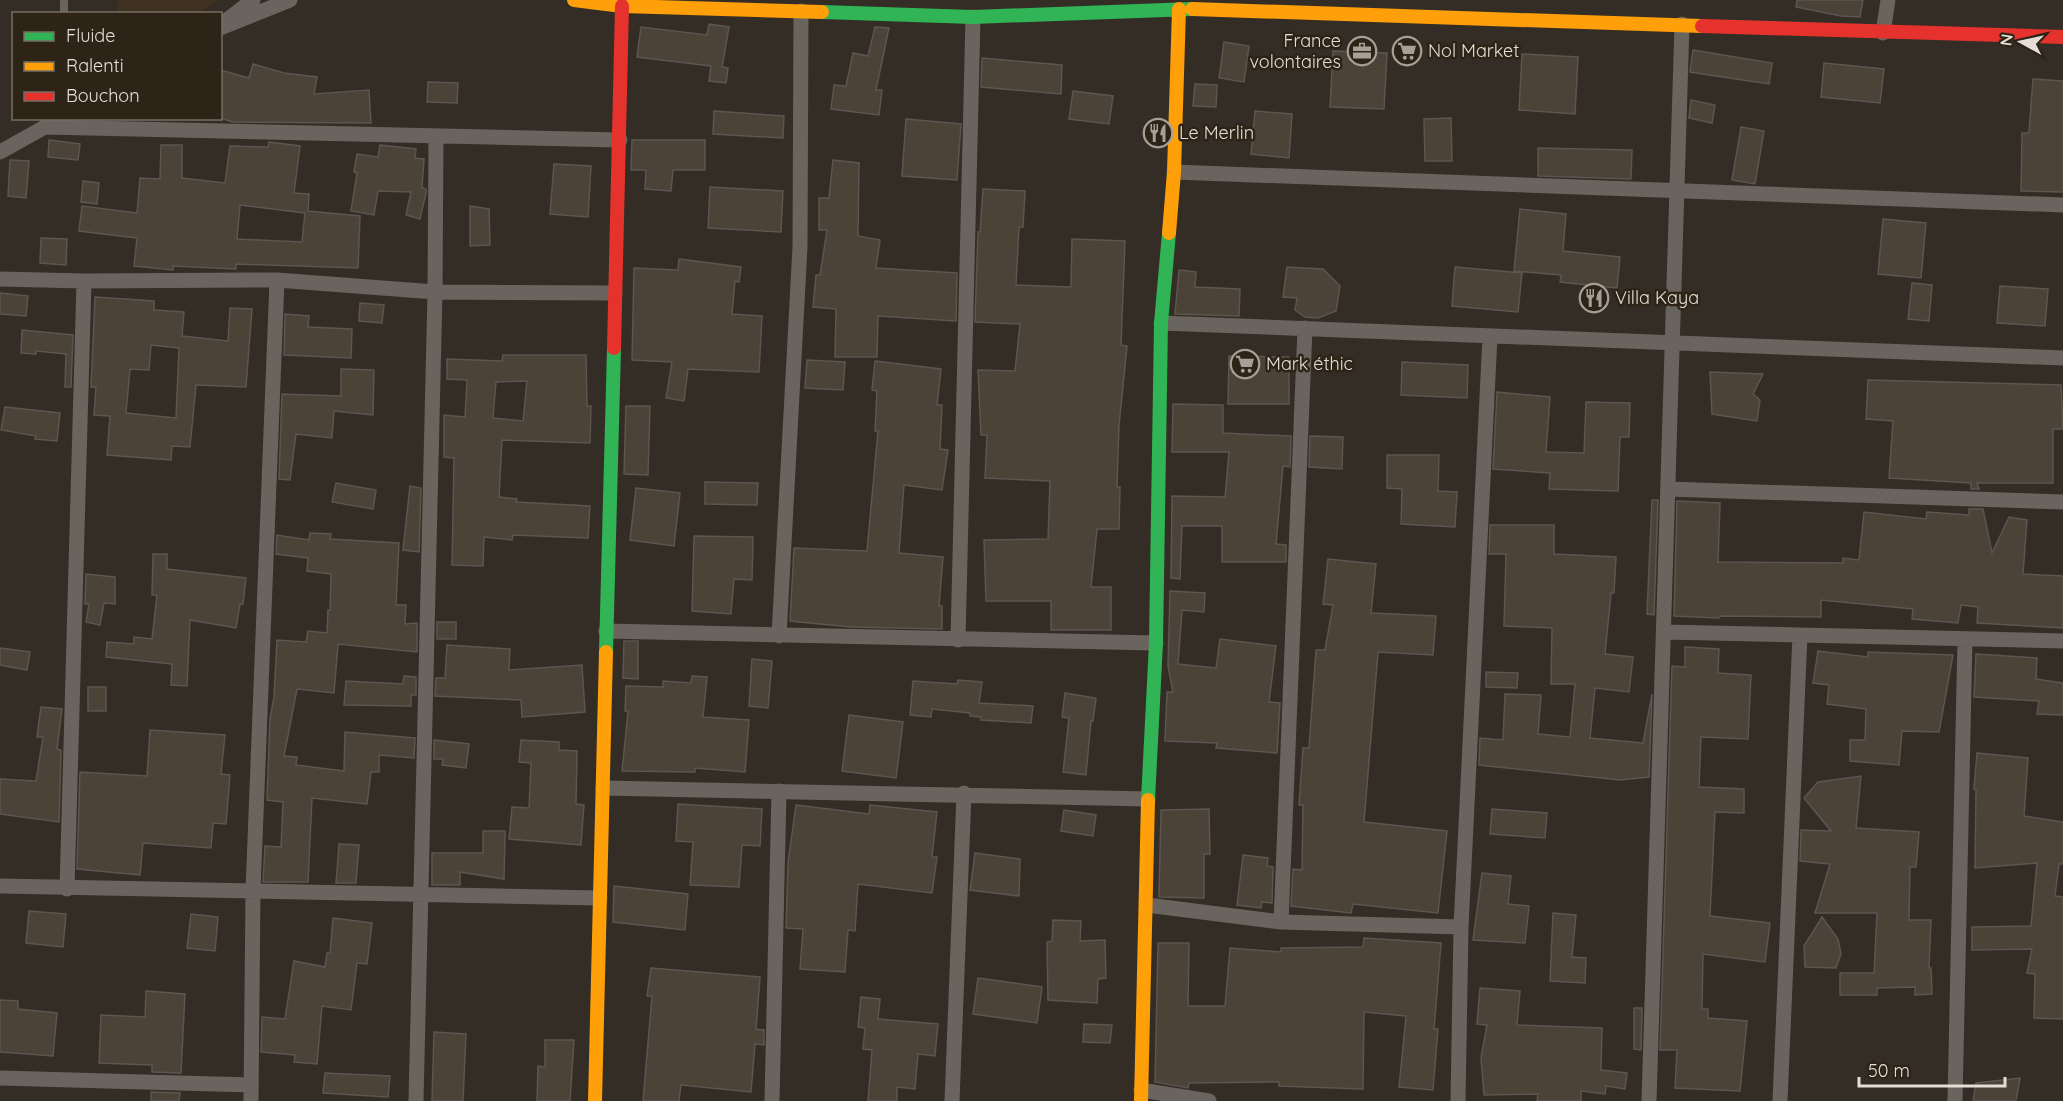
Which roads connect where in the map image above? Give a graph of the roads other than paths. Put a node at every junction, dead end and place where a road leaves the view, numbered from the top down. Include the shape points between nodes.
1 (253, 0) edge
2 (291, 0) edge
3 (574, 0) edge
4 (1888, 0) edge
5 (1179, 4) edge
6 (622, 6) junction
7 (801, 11) junction
8 (973, 17) junction
9 (1682, 24) junction
10 (222, 25) edge
11 (222, 26) edge
12 (1883, 33) junction
13 (2063, 37) edge
14 (57, 120) edge
15 (45, 127) junction
16 (436, 138) junction
17 (620, 140) junction
18 (0, 152) edge
19 (1174, 172) junction
20 (1677, 190) junction
21 (2063, 205) edge
22 (0, 279) edge
23 (277, 280) junction
24 (84, 281) junction
25 (435, 292) junction
26 (615, 293) junction
27 (1161, 323) junction
28 (1305, 328) junction
29 (1490, 336) junction
30 (1672, 342) junction
31 (2063, 358) edge
32 (1668, 489) junction
33 (2063, 502) edge
34 (606, 631) junction
35 (1664, 633) junction
36 (1800, 635) junction
37 (779, 636) junction
38 (1965, 639) junction
39 (958, 640) junction
40 (2063, 641) edge
41 (1156, 643) junction
42 (603, 788) junction
43 (779, 791) junction
44 (964, 793) junction
45 (1148, 798) junction
46 (0, 886) edge
47 (67, 889) junction
48 (254, 891) junction
49 (421, 895) junction
50 (600, 898) junction
51 (1147, 905) junction
52 (1281, 922) junction
53 (1461, 927) junction
54 (0, 1078) edge
55 (251, 1085) junction
56 (1141, 1096) edge
57 (251, 1101) edge
58 (416, 1101) edge
59 (595, 1101) edge
60 (772, 1101) edge
61 (952, 1101) edge
62 (1209, 1101) edge
63 (1458, 1101) edge
64 (1649, 1101) edge
65 (1779, 1101) edge
66 (1956, 1101) edge

1 - 10 street
2 - 11 street
3 - 6 street
4 - 12 street
5 - 8 street
5 - 9 street
5 - 19 street
6 - 7 street
6 - 17 street
7 - 8 street
7 - 37 street via 800,247
8 - 39 street
9 - 12 street
9 - 20 street
12 - 13 street
14 - 15 street
15 - 16 street
15 - 18 street
16 - 17 street
16 - 25 street
17 - 26 street
19 - 20 street
19 - 27 street
20 - 21 street
20 - 30 street
22 - 24 street
23 - 24 street
23 - 25 street
23 - 48 street
24 - 47 street
25 - 26 street
25 - 49 street
26 - 34 street
27 - 28 street
27 - 41 street
28 - 29 street
28 - 52 street
29 - 30 street
29 - 53 street
30 - 31 street
30 - 32 street
32 - 33 street
32 - 35 street
34 - 37 street
34 - 42 street
35 - 36 street
35 - 64 street
36 - 38 street
36 - 65 street
37 - 39 street
38 - 40 street
38 - 66 street
39 - 41 street
41 - 45 street
42 - 43 street
42 - 50 street
43 - 44 street
43 - 60 street
44 - 45 street
44 - 61 street
45 - 51 street
46 - 47 street
47 - 48 street
48 - 49 street
48 - 55 street
49 - 50 street
49 - 58 street
50 - 59 street
51 - 52 street
51 - 56 street
52 - 53 street
53 - 63 street
54 - 55 street
55 - 57 street
56 - 62 street

